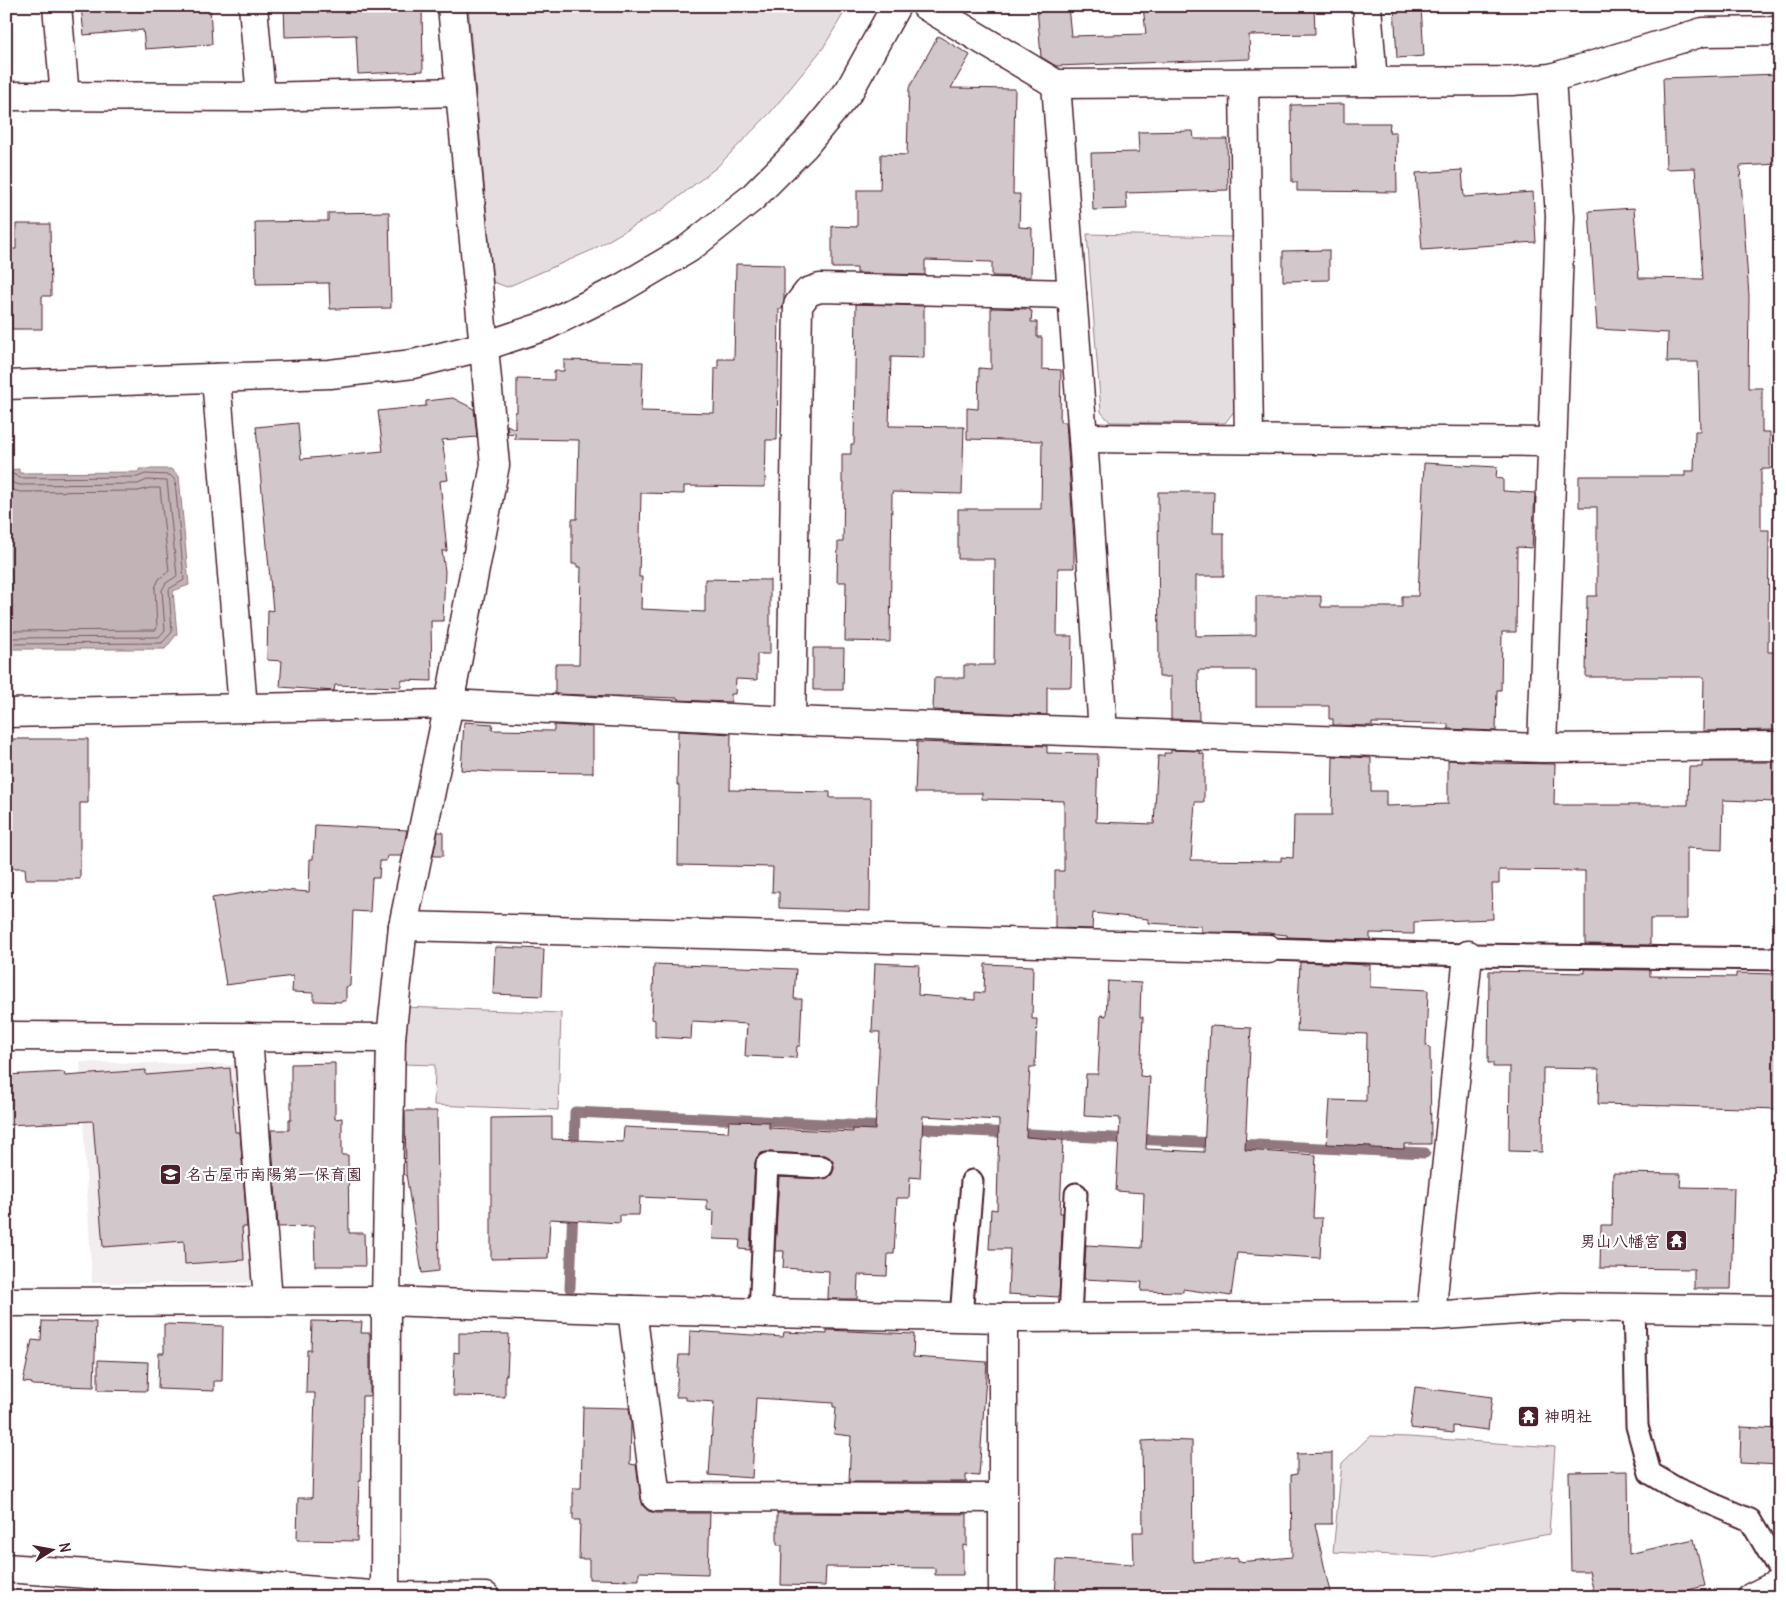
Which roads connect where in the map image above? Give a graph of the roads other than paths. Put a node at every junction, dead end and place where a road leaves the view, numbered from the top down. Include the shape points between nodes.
1 (57, 6) edge
2 (253, 6) edge
3 (452, 6) edge
4 (896, 6) edge
5 (926, 6) edge
6 (1367, 6) edge
7 (1780, 31) edge
8 (1551, 78) junction
9 (1373, 82) junction
10 (1244, 83) junction
11 (1056, 84) junction
12 (460, 92) junction
13 (6, 96) edge
14 (65, 97) junction
15 (261, 98) junction
16 (1072, 294) junction
17 (484, 346) junction
18 (216, 378) junction
19 (6, 385) edge
20 (1083, 438) junction
21 (1248, 440) junction
22 (1552, 442) junction
23 (449, 704) junction
24 (243, 708) junction
25 (6, 713) edge
26 (791, 721) junction
27 (1103, 732) junction
28 (1780, 746) edge
29 (1542, 748) junction
30 (403, 926) junction
31 (1268, 950) joint
32 (1468, 955) junction
33 (1780, 959) edge
34 (6, 1036) edge
35 (248, 1037) junction
36 (391, 1038) junction
37 (822, 1167) dead end
38 (972, 1181) dead end
39 (1076, 1194) dead end
40 (268, 1301) junction
41 (386, 1301) junction
42 (6, 1302) edge
43 (1634, 1308) junction
44 (632, 1310) junction
45 (1780, 1310) edge
46 (760, 1313) junction
47 (1431, 1316) junction
48 (961, 1317) junction
49 (1003, 1318) junction
50 (1070, 1318) junction
51 (1003, 1498) junction
52 (6, 1568) edge
53 (1780, 1571) edge
54 (1780, 1583) edge
55 (385, 1596) edge
56 (486, 1597) edge
57 (1003, 1597) edge
58 (1752, 1597) edge

1 - 14 street
2 - 15 street
3 - 12 street
4 - 17 street via 849,91 805,145 752,198 688,249 620,288 545,326
5 - 11 street
6 - 9 street
7 - 8 street via 1703,32
8 - 9 street
8 - 22 street via 1560,216
9 - 10 street
10 - 11 street
10 - 21 street
11 - 16 street
12 - 15 street
12 - 17 street
13 - 14 street
14 - 15 street
16 - 20 street
16 - 26 street via 820,288 808,292 798,305
17 - 18 street via 413,364 330,374
17 - 23 street via 495,465
18 - 19 street
18 - 24 street
20 - 21 street
20 - 27 street
21 - 22 street
22 - 29 street
23 - 24 street
23 - 26 street
23 - 30 street
24 - 25 street
26 - 27 street
27 - 29 street
28 - 29 street
30 - 31 street
30 - 36 street
31 - 32 lane
32 - 33 lane
32 - 47 street
34 - 35 street
35 - 36 street
35 - 40 street
36 - 41 street
37 - 46 lane via 766,1164
38 - 48 lane
39 - 50 lane
40 - 41 street
40 - 42 street
41 - 44 street
41 - 55 street
43 - 45 street
43 - 47 street via 1561,1307
43 - 53 lane via 1637,1426 1650,1472 1677,1489 1750,1520
44 - 46 street
44 - 51 street via 656,1497
46 - 48 street
47 - 50 street
48 - 49 street
49 - 50 street
49 - 51 street
51 - 57 street
52 - 55 street
54 - 58 street
55 - 56 street

